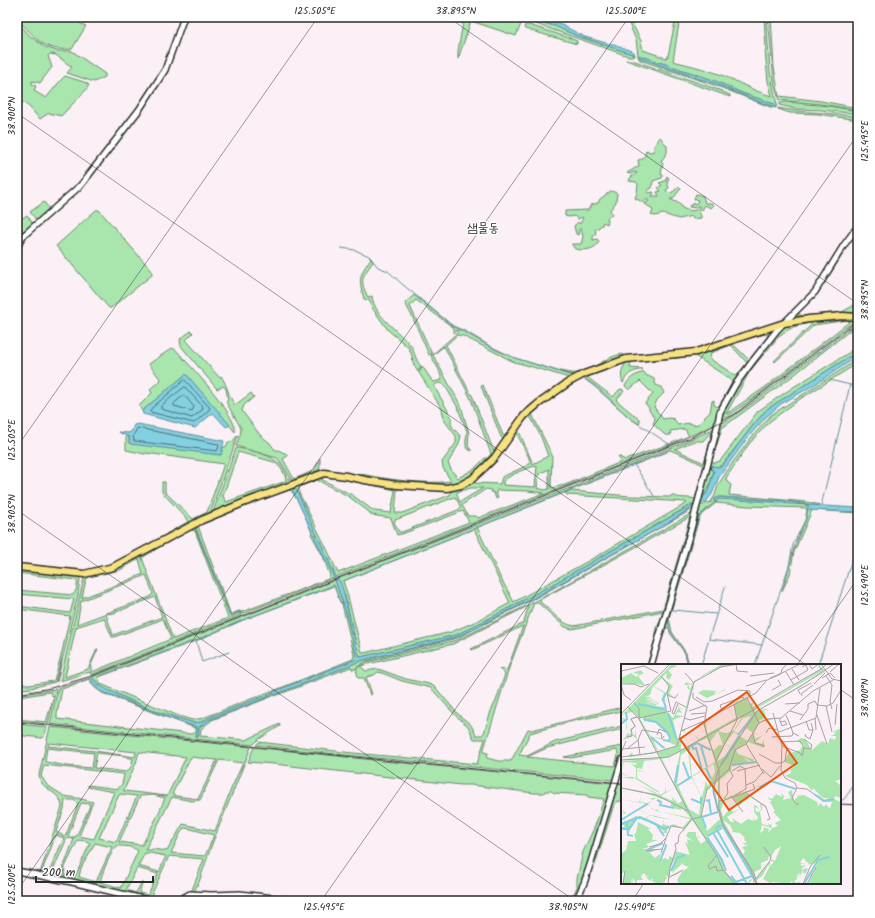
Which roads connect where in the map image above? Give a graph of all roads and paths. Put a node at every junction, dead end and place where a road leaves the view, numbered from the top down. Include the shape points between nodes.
1 (184, 17) edge
2 (858, 226) edge
3 (17, 248) edge
4 (858, 317) edge
5 (784, 323) junction
6 (17, 567) edge
7 (651, 664) edge
8 (621, 763) edge
9 (17, 871) edge
10 (151, 901) edge
11 (177, 901) edge
12 (297, 901) edge
13 (576, 901) edge

1 - 3 street via 165,70 139,110 81,185 22,237
2 - 5 street via 815,292
4 - 5 main road via 843,316
5 - 6 main road via 696,352 626,359 584,374 569,382 524,416 486,467 472,479 461,484 447,488 398,485 324,473 202,520 113,567 84,574
5 - 7 street via 735,385 720,412 691,529
8 - 13 street via 591,862
9 - 10 street
11 - 12 street via 190,894 240,894

